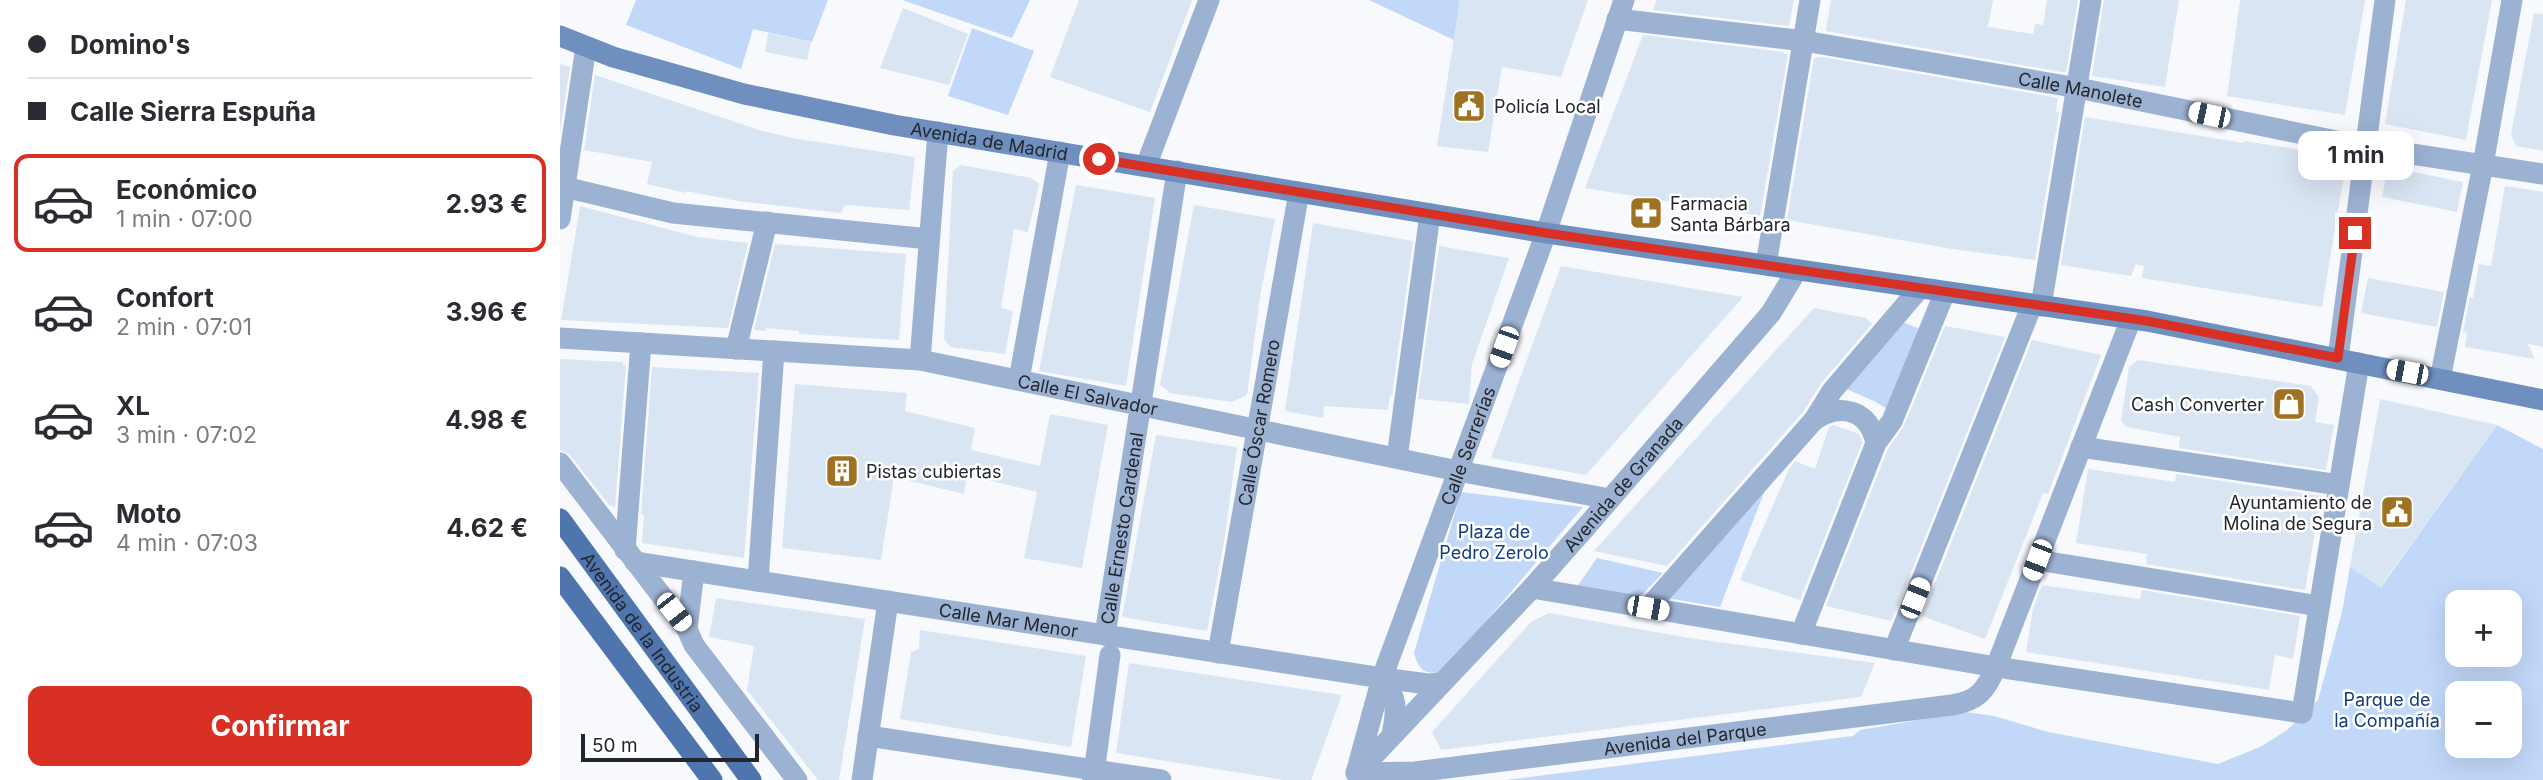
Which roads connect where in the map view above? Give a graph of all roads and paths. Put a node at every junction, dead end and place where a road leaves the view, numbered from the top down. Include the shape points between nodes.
1 (1209, 0) edge
2 (1810, 0) edge
3 (2091, 0) edge
4 (2385, 0) edge
5 (2512, 0) edge
6 (1621, 9) edge
7 (560, 36) edge
8 (1804, 41) junction
9 (586, 47) junction
10 (2078, 88) junction
11 (938, 132) junction
12 (2366, 148) junction
13 (1060, 152) junction
14 (2483, 165) junction
15 (1146, 166) junction
16 (1177, 172) junction
17 (2543, 174) edge
18 (563, 187) edge
19 (1299, 192) junction
20 (1430, 214) junction
21 (560, 219) edge
22 (767, 222) junction
23 (1546, 233) junction
24 (929, 239) junction
25 (1766, 265) junction
26 (1797, 270) junction
27 (1920, 288) junction
28 (1945, 292) junction
29 (2037, 305) junction
30 (2131, 319) junction
31 (560, 338) edge
32 (641, 343) junction
33 (736, 349) junction
34 (775, 351) junction
35 (920, 359) junction
36 (2349, 360) junction
37 (2440, 379) junction
38 (1019, 380) junction
39 (2543, 400) edge
40 (1140, 405) junction
41 (1814, 420) junction
42 (1258, 429) junction
43 (1876, 443) junction
44 (2081, 447) junction
45 (1397, 458) junction
46 (560, 463) edge
47 (1458, 471) junction
48 (2339, 485) junction
49 (1610, 499) junction
50 (629, 508) junction
51 (560, 519) edge
52 (603, 520) junction
53 (630, 556) junction
54 (2037, 560) junction
55 (694, 571) junction
56 (560, 577) edge
57 (758, 581) junction
58 (1532, 588) junction
59 (888, 601) junction
60 (2319, 606) junction
61 (1648, 608) junction
62 (687, 629) junction
63 (1801, 634) junction
64 (1108, 645) junction
65 (1894, 650) junction
66 (1219, 653) junction
67 (1996, 667) junction
68 (1382, 678) junction
69 (1441, 683) junction
70 (1392, 735) junction
71 (869, 736) junction
72 (1093, 775) edge
73 (1353, 777) edge
74 (712, 780) edge
75 (751, 780) edge
76 (797, 780) edge
77 (862, 780) edge
78 (1161, 780) edge

1 - 15 street
2 - 8 street
3 - 10 street
4 - 12 street
5 - 14 street
6 - 8 street, Calle Manolete
6 - 23 street, Calle Serrerías
7 - 9 main road, Avenida de Madrid
8 - 10 street, Calle Manolete
8 - 25 street
9 - 11 main road, Avenida de Madrid via 744,94
9 - 18 street
10 - 12 street, Calle Manolete
10 - 29 street
11 - 13 main road, Avenida de Madrid
11 - 24 street
12 - 14 street, Calle Manolete
12 - 36 street
13 - 15 main road, Avenida de Madrid
13 - 38 street
14 - 17 street, Calle Manolete
14 - 37 street
15 - 16 main road, Avenida de Madrid
16 - 19 main road, Avenida de Madrid
16 - 40 street, Calle Ernesto Cardenal
18 - 21 street
18 - 22 street via 673,213
19 - 20 main road, Avenida de Madrid
19 - 42 street, Calle Óscar Romero
20 - 23 main road, Avenida de Madrid
20 - 45 street
22 - 24 street
22 - 33 street
23 - 25 main road, Avenida de Madrid
23 - 47 street, Calle Serrerías
24 - 35 street
25 - 26 main road, Avenida de Madrid
26 - 27 main road, Avenida de Madrid
26 - 49 street, Avenida de Granada via 1771,313
27 - 28 main road, Avenida de Madrid
27 - 41 street via 1832,391
28 - 29 main road, Avenida de Madrid
28 - 43 street via 1892,421
29 - 30 main road, Avenida de Madrid
29 - 65 street
30 - 36 main road, Avenida de Madrid
30 - 44 street, Avenida del Parque
31 - 32 street, Calle El Salvador
32 - 33 street, Calle El Salvador
32 - 50 street
33 - 34 street, Calle El Salvador
34 - 35 street, Calle El Salvador
34 - 57 street
35 - 38 street, Calle El Salvador
36 - 37 main road, Avenida de Madrid
36 - 48 street
37 - 39 main road, Avenida de Madrid
38 - 40 street, Calle El Salvador
40 - 42 street, Calle El Salvador
40 - 64 street, Calle Ernesto Cardenal
41 - 43 street via 1826,412 1855,414 1873,430
41 - 61 street
42 - 45 street, Calle El Salvador
42 - 66 street, Calle Óscar Romero
43 - 63 street
44 - 48 street
44 - 54 street, Avenida del Parque
45 - 47 street, Calle El Salvador
46 - 52 street
47 - 49 street, Calle El Salvador
47 - 68 street, Calle Serrerías
48 - 60 street
49 - 58 street, Avenida de Granada
50 - 52 street via 623,518
50 - 53 street
51 - 75 main road, Avenida de la Industria
52 - 53 street
53 - 55 street, Calle Mar Menor
53 - 62 street
54 - 60 street
54 - 67 street, Avenida del Parque
55 - 57 street, Calle Mar Menor
55 - 62 street
56 - 74 main road, Avenida de la Industria
57 - 59 street, Calle Mar Menor
58 - 61 street
58 - 69 street, Avenida de Granada
59 - 64 street, Calle Mar Menor
59 - 71 street
60 - 67 street via 2302,713
61 - 63 street
62 - 76 street via 694,645
63 - 65 street
64 - 66 street, Calle Mar Menor
64 - 72 street, Calle Ernesto Cardenal
65 - 67 street
66 - 68 street, Calle Mar Menor
67 - 73 street, Avenida del Parque via 1987,688 1959,704
68 - 69 street, Calle Mar Menor
68 - 70 street via 1396,705
68 - 73 street, Calle Serrerías
69 - 70 street, Avenida de Granada
70 - 73 street, Avenida de Granada
71 - 72 street
71 - 77 street
72 - 78 street

